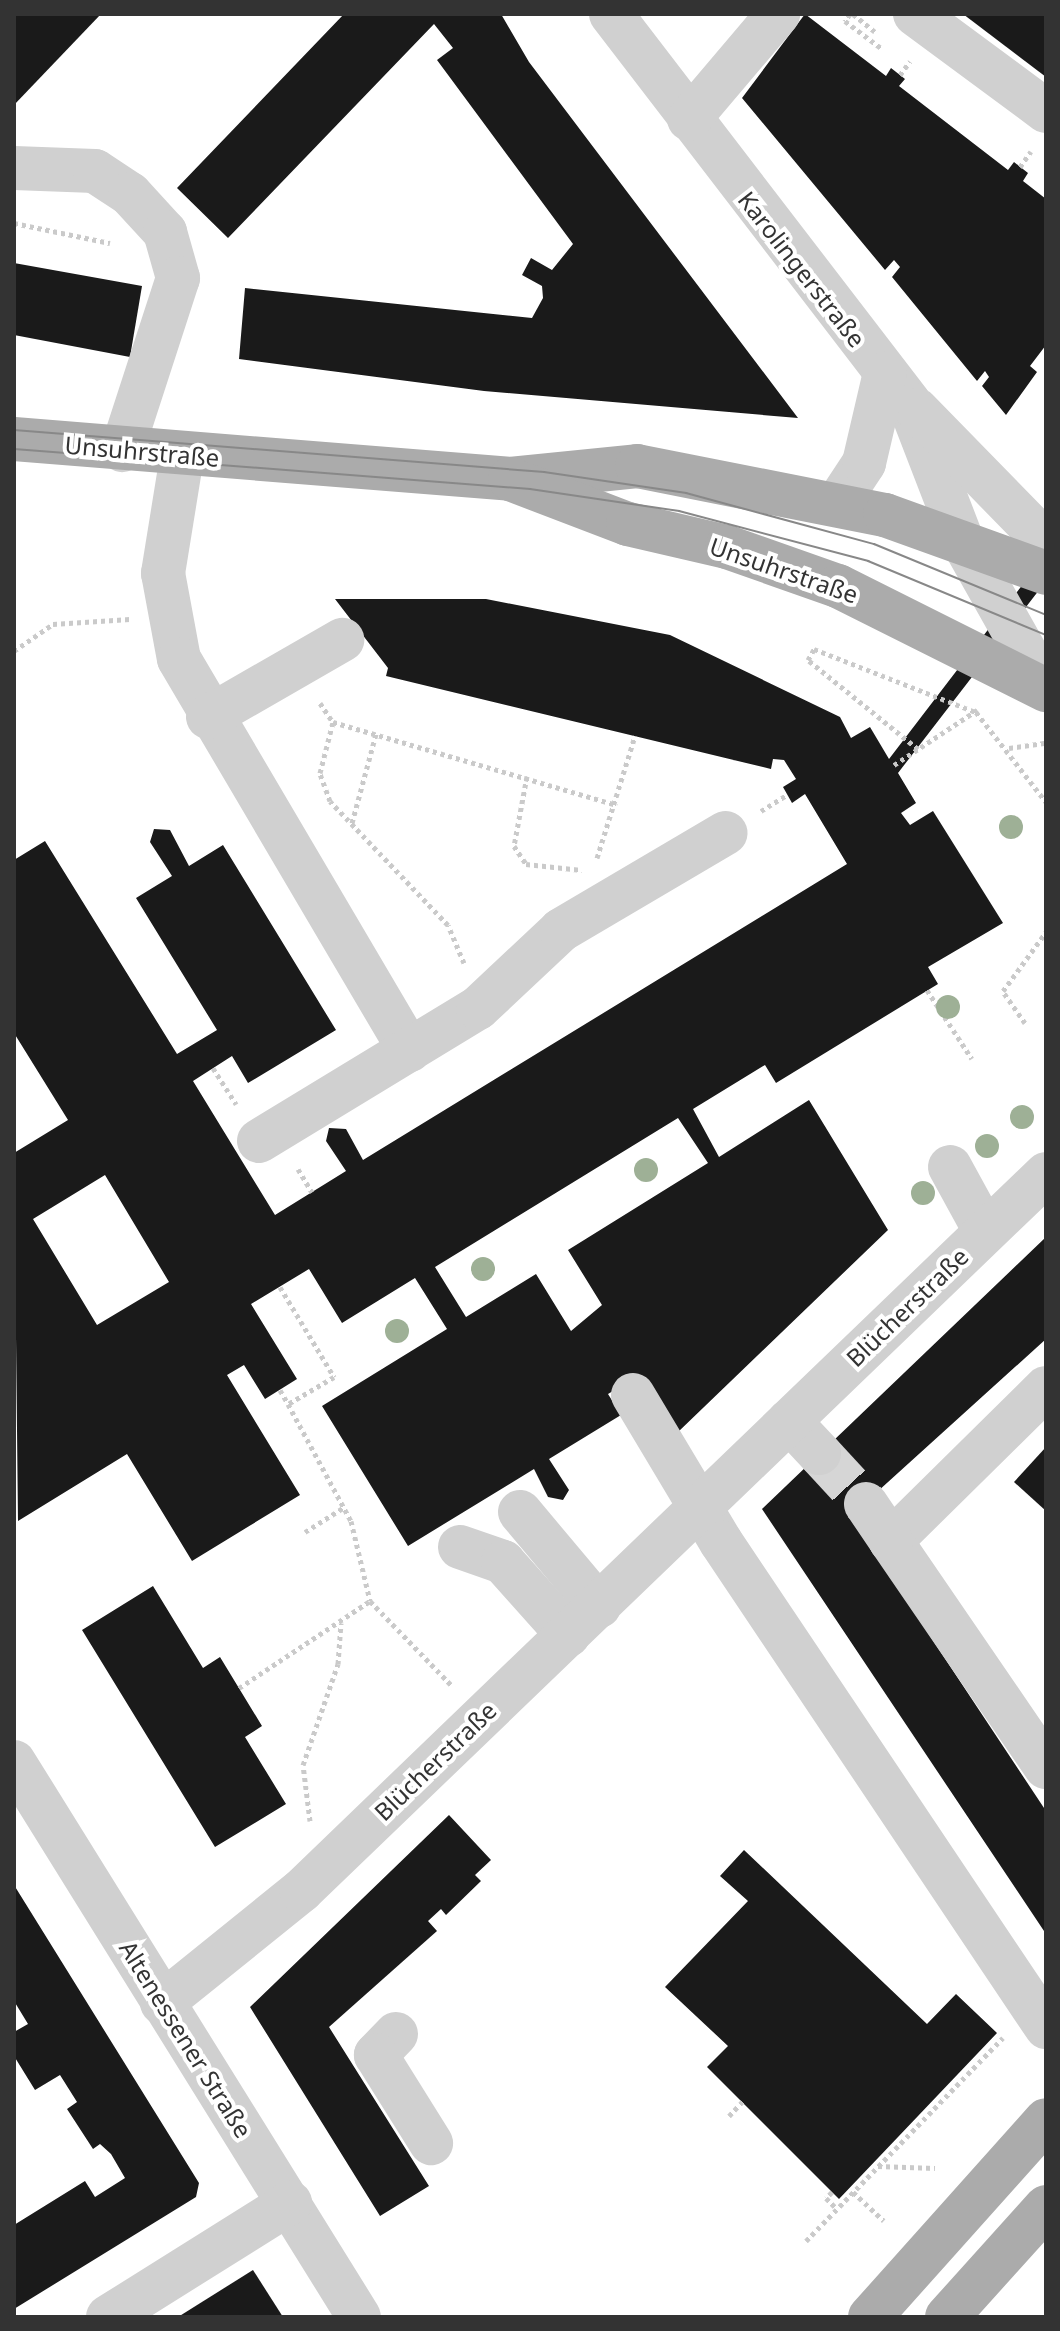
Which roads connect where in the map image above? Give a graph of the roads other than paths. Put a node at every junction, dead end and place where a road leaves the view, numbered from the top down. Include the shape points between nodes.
1 (611, 14) edge
2 (778, 14) edge
3 (915, 14) edge
4 (1046, 111) edge
5 (689, 119) junction
6 (14, 168) edge
7 (897, 388) junction
8 (14, 439) edge
9 (122, 450) junction
10 (182, 456) junction
11 (510, 479) junction
12 (837, 504) junction
13 (962, 540) junction
14 (1046, 542) edge
15 (1046, 573) edge
16 (342, 640) dead end
17 (1046, 689) edge
18 (208, 717) junction
19 (726, 833) dead end
20 (409, 1050) junction
21 (259, 1141) dead end
22 (950, 1167) dead end
23 (1046, 1174) edge
24 (985, 1231) junction
25 (1046, 1388) edge
26 (633, 1395) dead end
27 (789, 1421) junction
28 (819, 1453) tunnel mouth
29 (866, 1504) tunnel mouth
30 (699, 1508) junction
31 (520, 1512) dead end
32 (891, 1541) junction
33 (460, 1547) dead end
34 (584, 1620) junction
35 (14, 1762) edge
36 (1046, 1767) edge
37 (162, 2003) junction
38 (1046, 2027) edge
39 (396, 2034) dead end
40 (1046, 2120) edge
41 (431, 2143) dead end
42 (290, 2203) junction
43 (1046, 2207) edge
44 (108, 2317) edge
45 (359, 2317) edge
46 (870, 2317) edge
47 (947, 2317) edge

1 - 5 street, Karolingerstraße
2 - 5 street
3 - 4 street
5 - 7 street, Karolingerstraße
6 - 9 street via 95,171 130,194 165,232 178,278
7 - 12 street via 864,463
7 - 13 street, Karolingerstraße
7 - 14 street
8 - 9 main road, Unsuhrstraße
9 - 10 main road, Unsuhrstraße
10 - 11 main road, Unsuhrstraße
10 - 18 street via 165,536 167,618
11 - 12 main road, Unsuhrstraße via 637,466
11 - 17 main road, Unsuhrstraße via 628,524 727,547 838,586
12 - 13 main road, Unsuhrstraße
13 - 15 main road
13 - 17 street, Karolingerstraße
16 - 18 street
18 - 20 street
19 - 20 street via 561,930 491,999
20 - 21 street
22 - 24 street
23 - 24 street, Blücherstraße
24 - 27 street, Blücherstraße
25 - 32 street
26 - 30 street
27 - 28 street
27 - 30 street, Blücherstraße
29 - 32 street
30 - 34 street, Blücherstraße
30 - 38 street
31 - 34 street
32 - 36 street
33 - 34 street via 503,1562
34 - 37 street, Blücherstraße via 212,1969
35 - 37 street, Altenessener Straße
37 - 42 street, Altenessener Straße
39 - 41 street via 376,2055
40 - 46 main road
42 - 44 street
42 - 45 street, Altenessener Straße
43 - 47 main road

